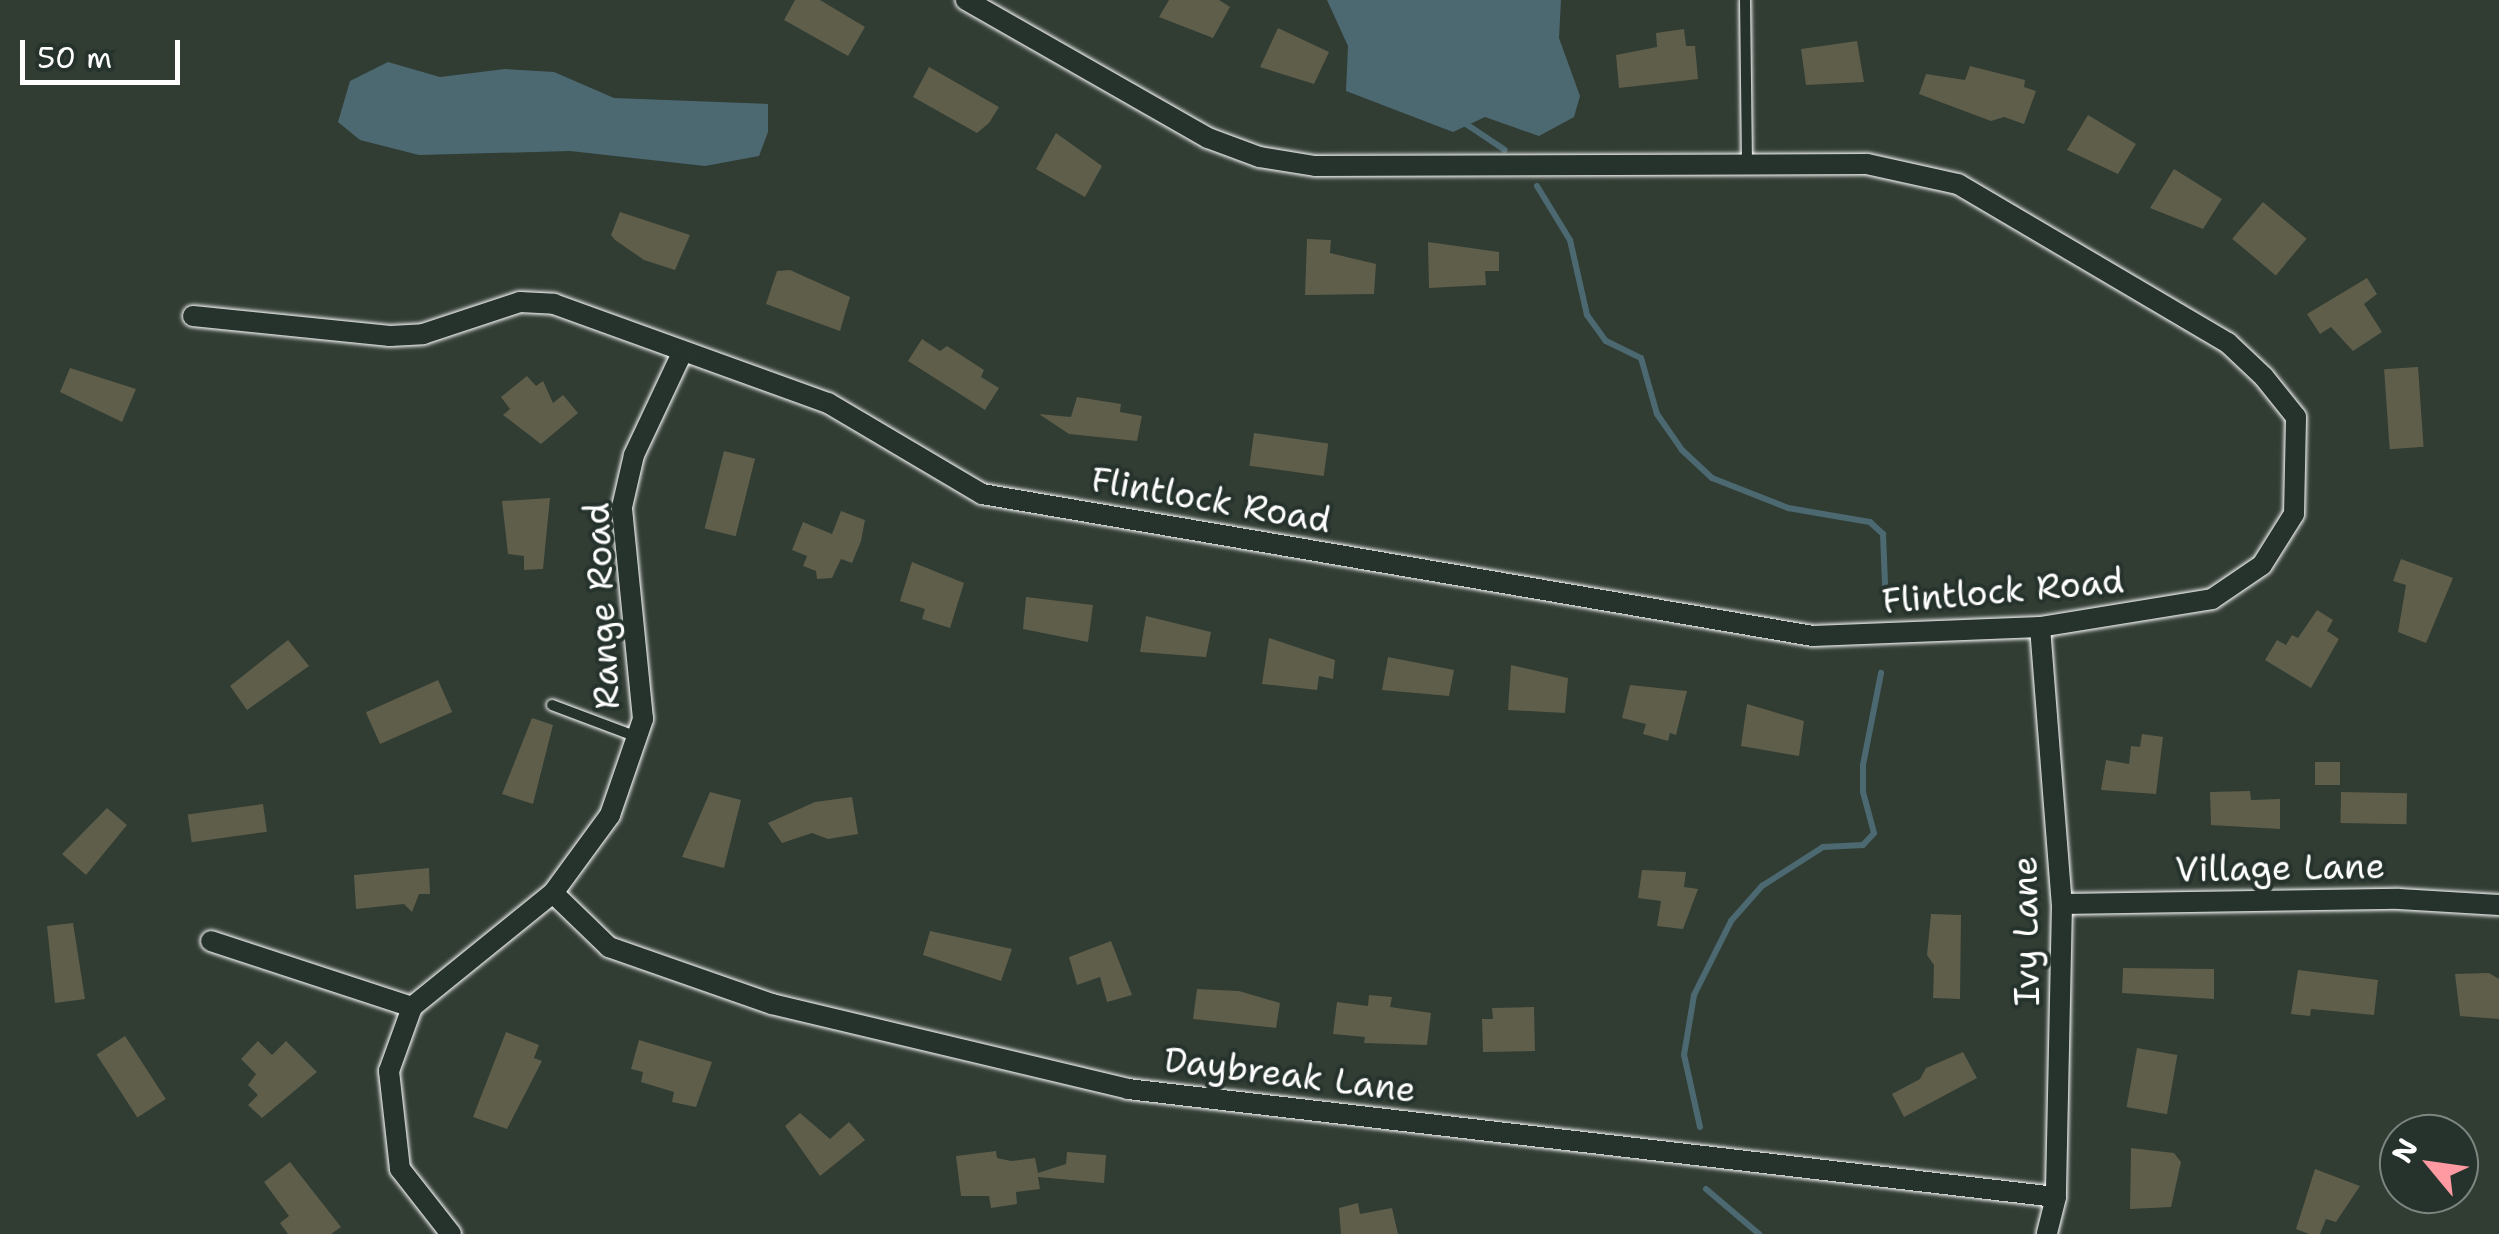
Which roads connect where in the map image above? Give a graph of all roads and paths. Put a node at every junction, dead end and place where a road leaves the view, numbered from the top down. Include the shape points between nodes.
1 (966, 0) edge
2 (1745, 0) edge
3 (1747, 164) junction
4 (193, 316) dead end
5 (682, 353) junction
6 (2040, 627) junction
7 (552, 706) dead end
8 (637, 738) junction
9 (553, 894) junction
10 (2062, 904) junction
11 (2499, 905) edge
12 (211, 941) dead end
13 (412, 1007) junction
14 (2056, 1196) junction
15 (451, 1234) edge
16 (2047, 1234) edge

1 - 3 street, Flintlock Road via 1208,138 1259,157 1315,166
2 - 3 lane
3 - 6 street, Flintlock Road via 1867,164 1958,184 2228,343 2296,417 2294,514 2262,565 2212,600
4 - 5 street, Flintlock Road via 390,336 424,334 520,302 554,304
5 - 6 street, Flintlock Road via 828,403 982,494 1813,636
5 - 8 street, Range Road via 634,455 622,507 643,719
6 - 10 street, Ivy Lane
7 - 8 lane
8 - 9 street, Range Road via 610,815
9 - 13 street, Range Road
9 - 14 street, Daybreak Lane via 609,947 772,1004 1128,1089
10 - 11 street, Village Lane via 2399,899
10 - 14 street, Ivy Lane
12 - 13 street
13 - 15 street via 389,1070 400,1170
14 - 16 street, Ivy Lane

